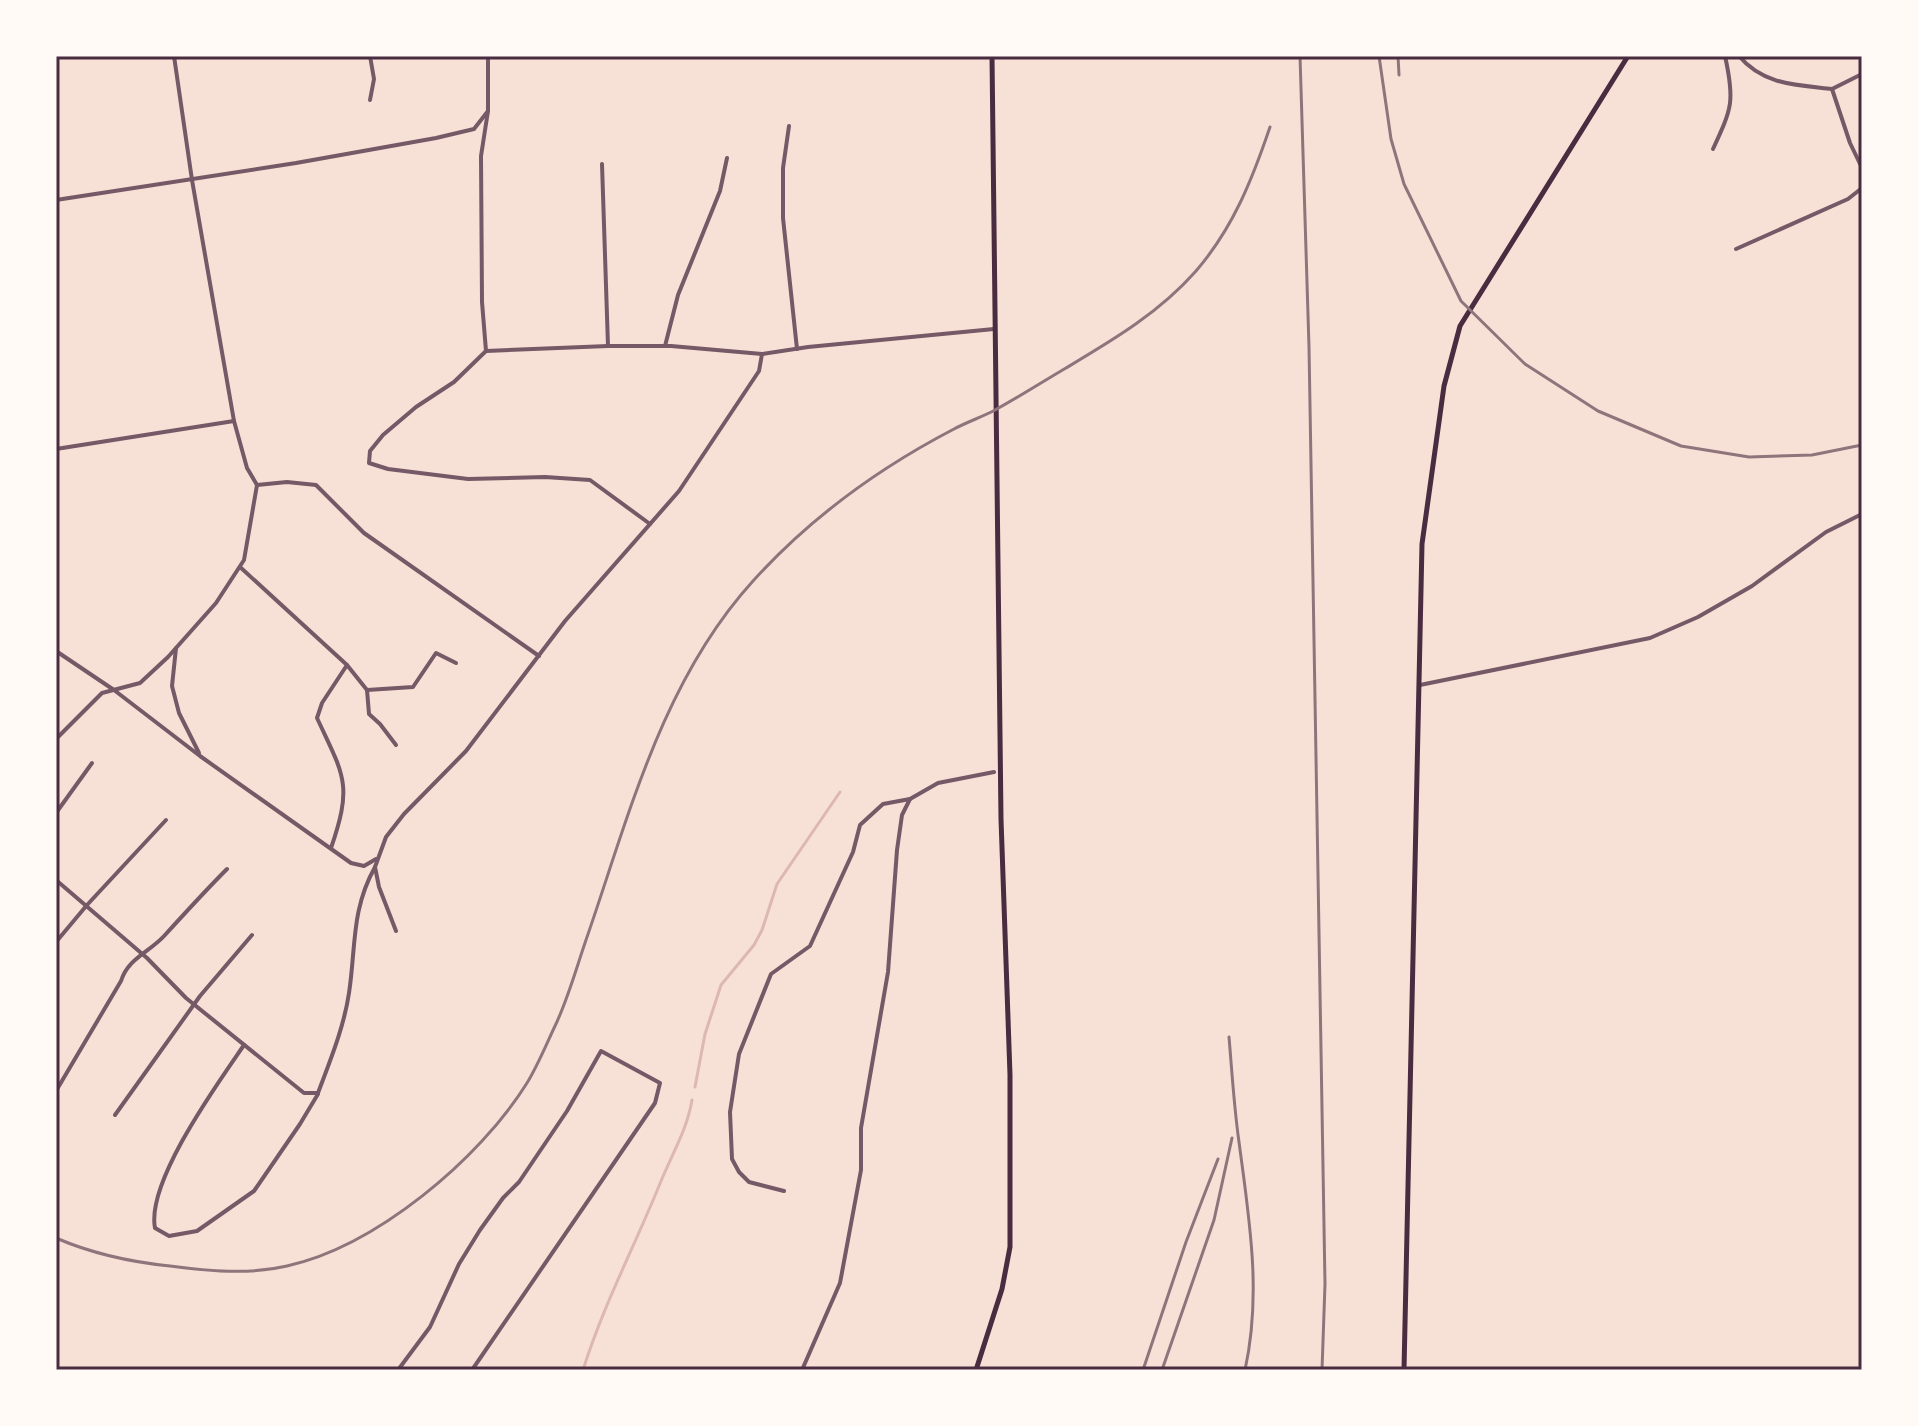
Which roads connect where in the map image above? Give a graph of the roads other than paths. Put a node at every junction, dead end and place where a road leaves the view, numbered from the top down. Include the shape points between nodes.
1 (174, 56) edge
2 (370, 56) edge
3 (488, 56) edge
4 (992, 56) edge
5 (1628, 56) edge
6 (1725, 56) edge
7 (1739, 56) edge
8 (1862, 74) edge
9 (1832, 89) junction
10 (370, 100) dead end
11 (488, 111) junction
12 (789, 126) dead end
13 (1713, 149) dead end
14 (727, 158) dead end
15 (602, 164) dead end
16 (1862, 168) edge
17 (192, 180) junction
18 (1862, 188) edge
19 (56, 200) edge
20 (1736, 249) dead end
21 (994, 329) junction
22 (608, 346) junction
23 (665, 346) junction
24 (797, 349) junction
25 (486, 351) junction
26 (762, 354) junction
27 (234, 421) junction
28 (56, 449) edge
29 (257, 485) junction
30 (1862, 514) edge
31 (650, 524) junction
32 (240, 567) junction
33 (176, 648) junction
34 (56, 651) edge
35 (540, 657) junction
36 (456, 663) dead end
37 (347, 665) junction
38 (1420, 685) junction
39 (114, 690) junction
40 (367, 690) junction
41 (56, 739) edge
42 (396, 745) dead end
43 (200, 756) junction
44 (92, 763) dead end
45 (994, 772) dead end
46 (910, 799) junction
47 (56, 813) edge
48 (166, 820) dead end
49 (331, 848) junction
50 (378, 858) junction
51 (375, 867) junction
52 (227, 869) dead end
53 (56, 880) edge
54 (87, 905) junction
55 (396, 931) dead end
56 (252, 935) dead end
57 (56, 942) edge
58 (142, 953) junction
59 (194, 1005) junction
60 (244, 1045) junction
61 (56, 1091) edge
62 (318, 1093) junction
63 (115, 1115) dead end
64 (784, 1191) dead end
65 (398, 1370) edge
66 (472, 1370) edge
67 (802, 1370) edge
68 (976, 1370) edge
69 (1404, 1370) edge

1 - 17 street
2 - 10 street
3 - 11 street
4 - 21 main road
5 - 38 main road via 1460,326 1444,386 1422,544
6 - 13 street via 1732,97
7 - 9 street via 1771,80
8 - 9 street
9 - 16 street
11 - 17 street via 474,129 436,138
11 - 25 street via 481,156
12 - 24 street via 783,218
14 - 23 street
15 - 22 street
17 - 19 street
17 - 27 street
18 - 20 street
21 - 24 street
21 - 68 main road via 1010,1247
22 - 23 street
22 - 25 street
23 - 26 street
24 - 26 street
25 - 31 street via 383,435 370,451 369,463 468,479 590,480
26 - 31 street via 759,371 679,491
27 - 28 street
27 - 29 street
29 - 32 street
29 - 35 street via 316,485 364,533
30 - 38 street via 1826,532 1752,586 1650,638
31 - 35 street
32 - 33 street
32 - 37 street
33 - 39 street via 140,683
33 - 43 street via 172,686
34 - 39 street
35 - 50 street via 466,751 404,814
36 - 40 street via 436,653 413,687
37 - 40 street
37 - 49 street via 317,718 345,788
38 - 69 main road
39 - 41 street via 102,693
39 - 43 street
40 - 42 street via 369,714
43 - 49 street
44 - 47 street
45 - 46 street via 938,783
46 - 64 street via 883,804 860,825 810,946 771,974 739,1054 730,1112 732,1159 749,1182
46 - 67 street via 902,815 888,972 840,1283
48 - 54 street
49 - 50 street via 364,866
50 - 51 street
51 - 55 street
51 - 62 street via 356,914 349,994
52 - 58 street
53 - 54 street
54 - 57 street
54 - 58 street
56 - 59 street
58 - 59 street
58 - 61 street via 125,969
59 - 60 street
59 - 63 street
60 - 62 street via 304,1093
60 - 62 street via 201,1108 168,1171 153,1216 155,1228 169,1236 197,1231 254,1191
65 - 66 street via 430,1327 480,1230 567,1111 601,1051 660,1083 655,1103

